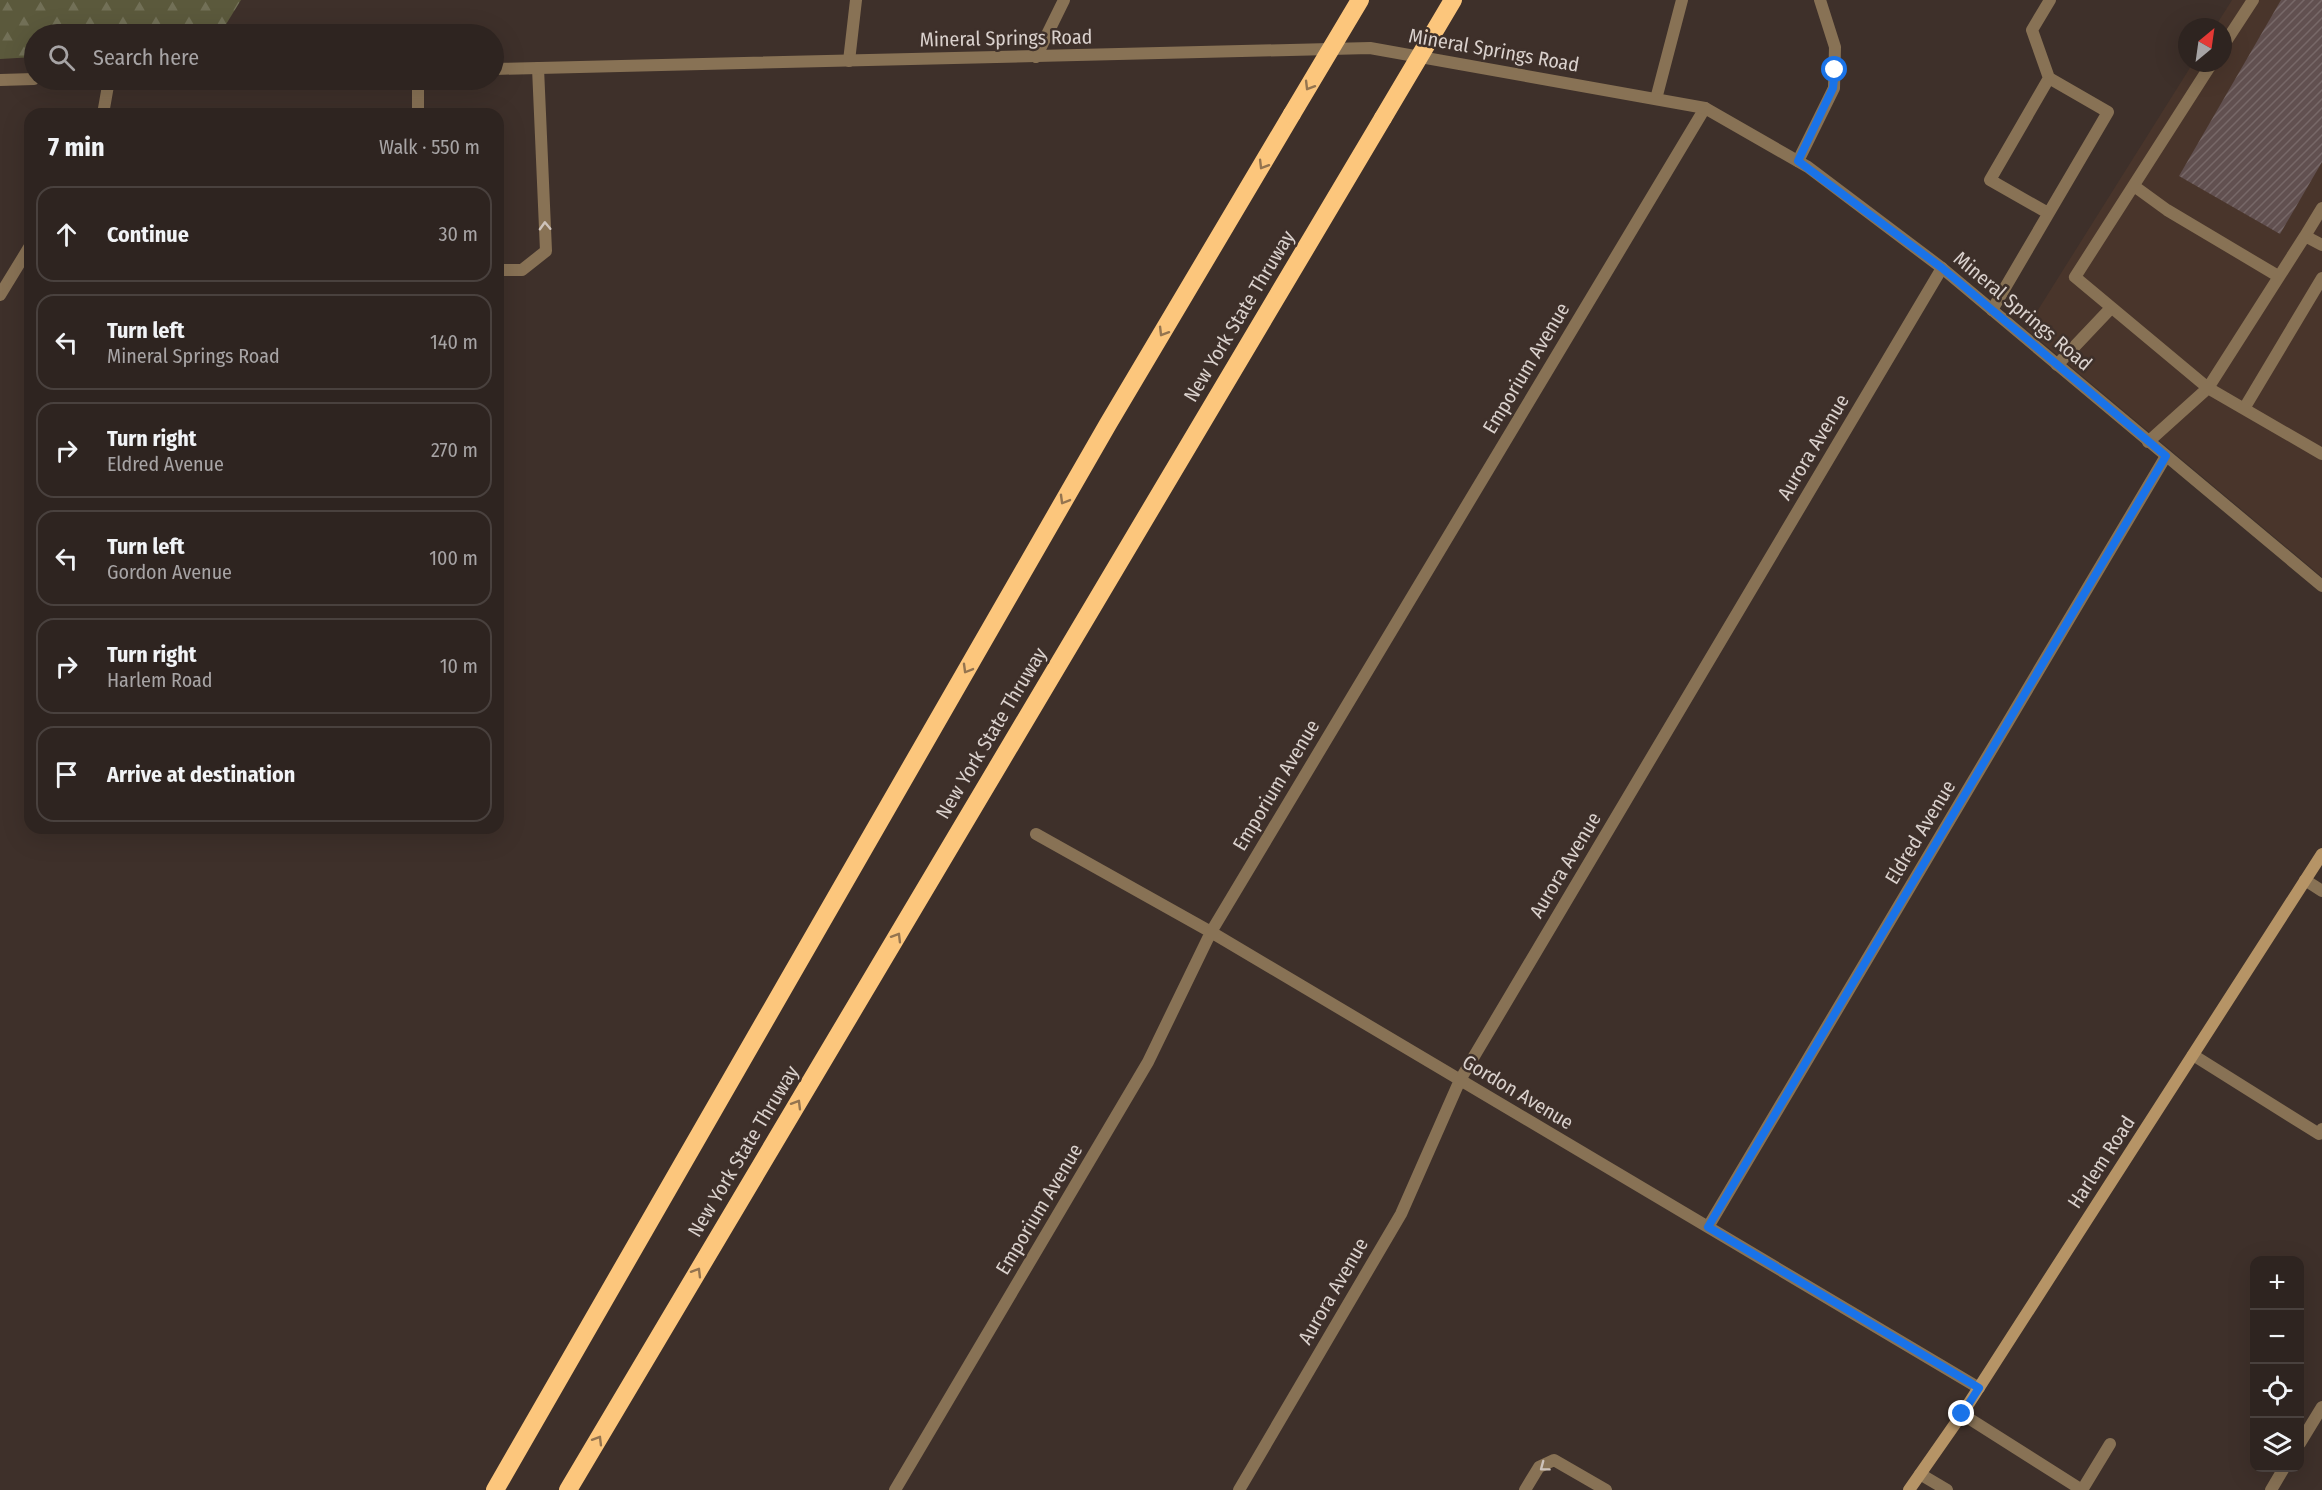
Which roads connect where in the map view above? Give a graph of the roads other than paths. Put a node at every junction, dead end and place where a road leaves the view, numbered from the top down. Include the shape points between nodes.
1 (856, 0) edge
2 (1064, 0) edge
3 (1360, 0) edge
4 (1453, 0) edge
5 (1682, 0) edge
6 (1820, 0) edge
7 (2049, 0) edge
8 (2253, 0) edge
9 (2232, 32) edge
10 (1036, 57) junction
11 (849, 61) junction
12 (538, 68) junction
13 (504, 69) edge
14 (2206, 72) edge
15 (2049, 78) junction
16 (24, 79) edge
17 (0, 80) edge
18 (107, 90) edge
19 (418, 90) edge
20 (1656, 99) junction
21 (104, 108) edge
22 (418, 108) edge
23 (1705, 108) junction
24 (1798, 161) junction
25 (2134, 186) junction
26 (2322, 208) edge
27 (2048, 213) junction
28 (2305, 236) junction
29 (2322, 245) edge
30 (24, 256) edge
31 (1942, 268) junction
32 (504, 270) edge
33 (2278, 276) junction
34 (2322, 278) edge
35 (0, 295) edge
36 (2111, 308) junction
37 (1992, 310) junction
38 (2057, 365) junction
39 (2208, 388) junction
40 (2245, 407) junction
41 (2148, 442) junction
42 (2322, 454) edge
43 (2166, 456) junction
44 (2322, 586) edge
45 (1036, 834) dead end
46 (2322, 854) edge
47 (2305, 880) junction
48 (2322, 891) edge
49 (1211, 932) junction
50 (2193, 1055) junction
51 (1460, 1080) junction
52 (2322, 1129) edge
53 (1708, 1227) junction
54 (1979, 1388) junction
55 (2322, 1407) edge
56 (1962, 1414) junction
57 (2304, 1436) edge
58 (2109, 1444) dead end
59 (2281, 1472) edge
60 (1920, 1474) junction
61 (495, 1490) edge
62 (568, 1490) edge
63 (895, 1490) edge
64 (1239, 1490) edge
65 (1525, 1490) edge
66 (1606, 1490) edge
67 (1909, 1490) edge
68 (1947, 1490) edge
69 (2082, 1490) edge
70 (2271, 1490) edge

1 - 11 street
2 - 10 street
3 -> 61 highway, bridge via 1102,435
62 -> 4 highway, New York State Thruway, bridge
5 - 20 street
6 - 24 street via 1835,47 1833,88
7 - 15 street via 2032,30
8 - 9 street
10 - 11 street, Mineral Springs Road
10 - 20 street, Mineral Springs Road via 1370,48
11 - 12 street, Mineral Springs Road
12 - 13 street, Mineral Springs Road
32 -> 12 street via 522,270 546,251
14 - 25 street
15 - 27 street via 1990,180
15 - 27 street via 2108,112
16 - 17 street
18 - 21 street
19 - 22 street
20 - 23 street, Mineral Springs Road
23 - 24 street, Mineral Springs Road
23 - 49 street, Emporium Avenue
24 - 31 street, Mineral Springs Road
25 - 33 street
25 - 36 street via 2075,277
26 - 28 street
27 - 37 street
28 - 29 street
28 - 33 street
30 - 35 street
31 - 37 street, Mineral Springs Road
31 - 51 street, Aurora Avenue
33 - 39 street
34 - 40 street
36 - 38 street
36 - 39 street
37 - 38 street, Mineral Springs Road
38 - 41 street, Mineral Springs Road
39 - 40 street
39 - 41 street
40 - 42 street
41 - 43 street, Mineral Springs Road
43 - 44 street, Mineral Springs Road
43 - 53 street, Eldred Avenue
45 - 49 street, Gordon Avenue
46 - 47 main road, Harlem Road
47 - 48 street
47 - 50 main road, Harlem Road
49 - 51 street, Gordon Avenue
49 - 63 street, Emporium Avenue via 1148,1062
50 - 52 street via 2319,1134
50 - 54 main road, Harlem Road
51 - 53 street, Gordon Avenue
51 - 64 street, Aurora Avenue via 1401,1214
53 - 54 street, Gordon Avenue
54 - 56 main road, Harlem Road
55 - 57 street
56 - 60 main road, Harlem Road
56 - 69 street
58 - 69 street
59 - 70 street
60 - 67 main road, Harlem Road
60 - 68 street
66 -> 65 street via 1554,1460 1539,1467

